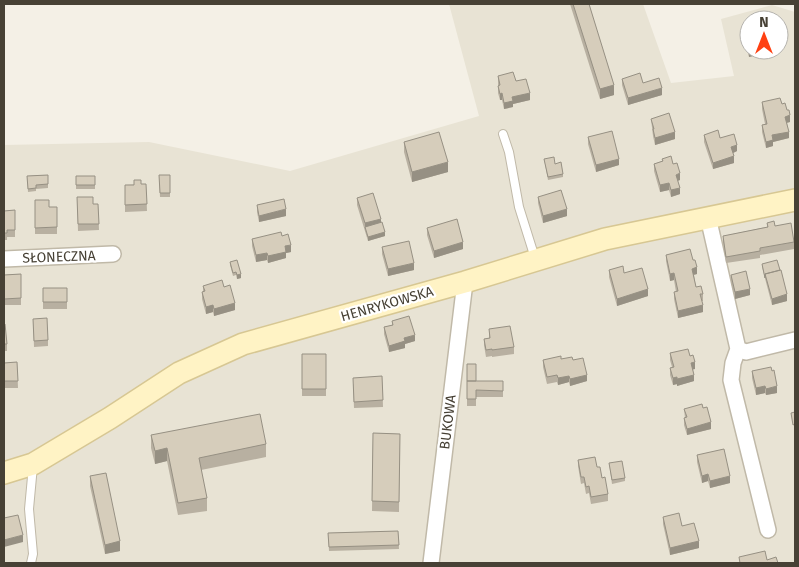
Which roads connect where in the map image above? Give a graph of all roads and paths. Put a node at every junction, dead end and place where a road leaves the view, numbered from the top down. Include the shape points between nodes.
1 (502, 134) dead end
2 (795, 200) edge
3 (708, 217) junction
4 (114, 254) dead end
5 (4, 259) edge
6 (536, 260) junction
7 (465, 282) junction
8 (795, 340) edge
9 (738, 349) junction
10 (34, 464) junction
11 (4, 473) edge
12 (768, 530) dead end
13 (31, 563) edge
14 (431, 563) edge

1 - 6 lane via 509,152 519,207
2 - 3 street, HENRYKOWSKA
3 - 6 street, HENRYKOWSKA via 605,239
3 - 9 street
4 - 5 street, SŁONECZNA
6 - 7 street, HENRYKOWSKA
7 - 10 street, HENRYKOWSKA via 243,344 179,374
7 - 14 street, BUKOWA
8 - 9 street via 746,352
9 - 12 street via 732,380
10 - 11 street, HENRYKOWSKA
10 - 13 lane via 29,509

